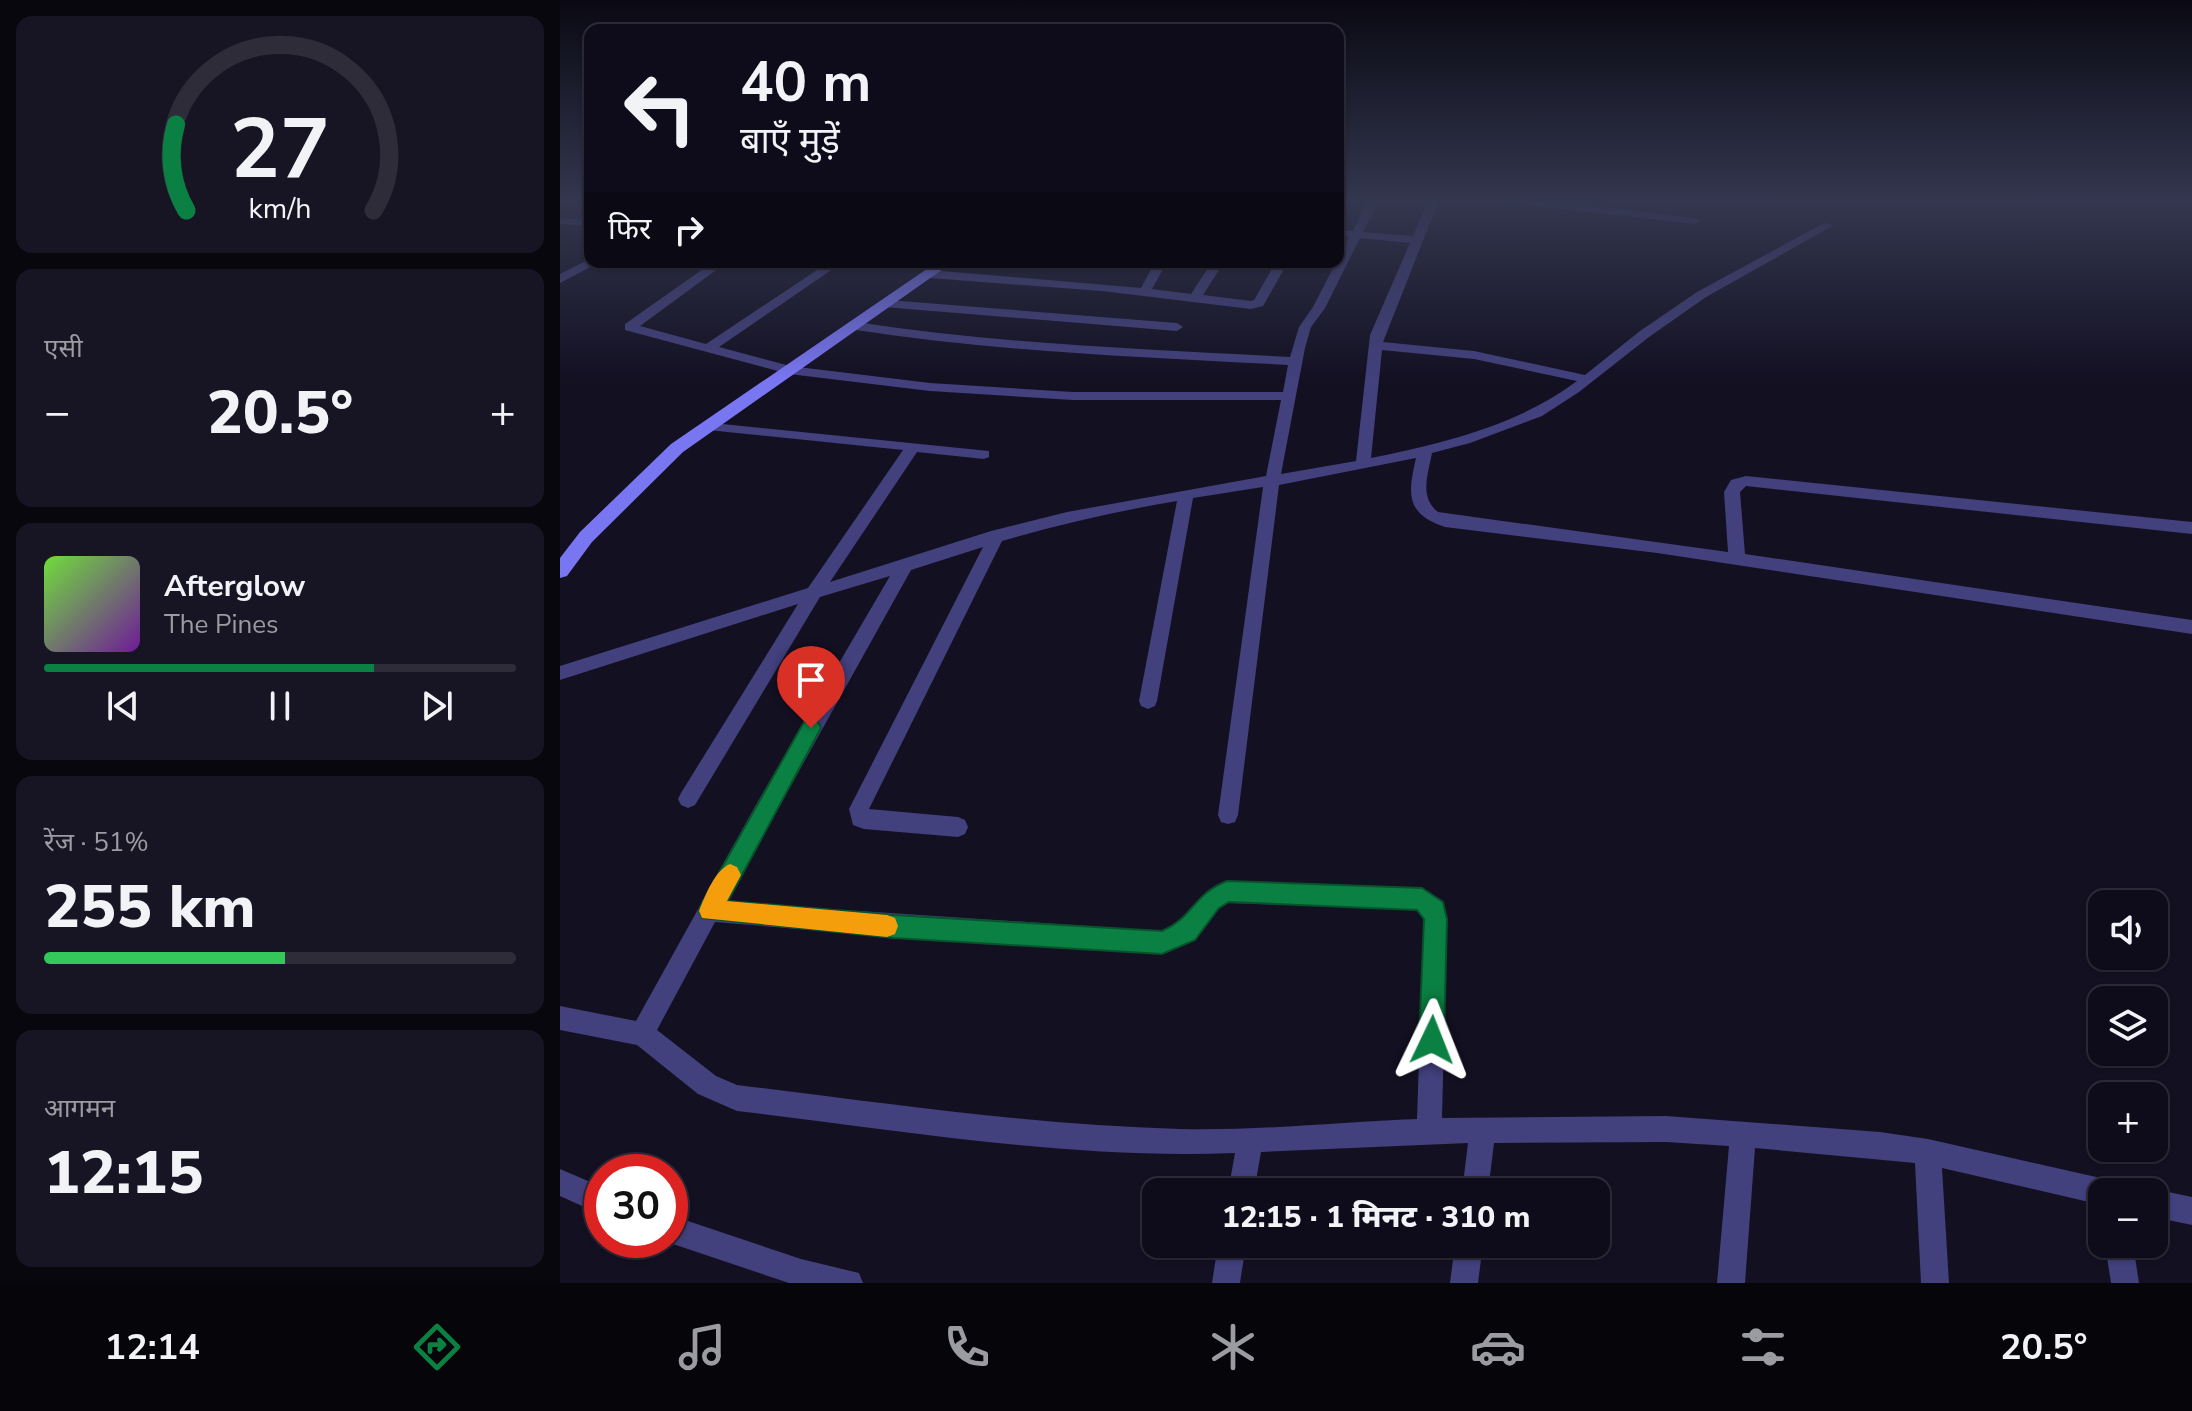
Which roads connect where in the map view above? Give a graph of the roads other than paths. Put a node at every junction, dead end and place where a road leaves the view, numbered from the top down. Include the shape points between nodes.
1 (1408, 260) edge
2 (1760, 260) edge
3 (584, 267) edge
4 (713, 268) edge
5 (828, 268) edge
6 (938, 268) edge
7 (1158, 268) edge
8 (1214, 268) edge
9 (1278, 268) edge
10 (1340, 268) edge
11 (930, 274) junction
12 (560, 279) edge
13 (1145, 291) junction
14 (1195, 298) junction
15 (888, 304) junction
16 (856, 326) junction
17 (1177, 327) dead end
18 (1375, 345) junction
19 (707, 349) junction
20 (1296, 361) junction
21 (789, 370) junction
22 (1586, 379) junction
23 (1290, 396) junction
24 (708, 425) junction
25 (913, 446) junction
26 (1425, 453) junction
27 (984, 454) dead end
28 (1363, 465) junction
29 (1274, 481) junction
30 (1186, 494) junction
31 (2192, 528) edge
32 (997, 535) junction
33 (1737, 560) junction
34 (905, 565) junction
35 (560, 571) edge
36 (815, 591) junction
37 (2192, 627) edge
38 (560, 673) edge
39 (1148, 701) dead end
40 (688, 799) dead end
41 (1228, 815) dead end
42 (958, 827) dead end
43 (710, 911) junction
44 (560, 1018) edge
45 (642, 1034) junction
46 (1429, 1131) junction
47 (1483, 1131) junction
48 (1743, 1134) junction
49 (1250, 1141) junction
50 (1928, 1152) junction
51 (1243, 1178) edge
52 (1477, 1178) edge
53 (560, 1182) edge
54 (2088, 1188) edge
55 (584, 1193) edge
56 (2168, 1206) edge
57 (2192, 1211) edge
58 (688, 1235) edge
59 (1230, 1258) edge
60 (1467, 1258) edge
61 (2121, 1258) edge
62 (849, 1283) edge
63 (1226, 1283) edge
64 (1464, 1283) edge
65 (1731, 1283) edge
66 (1935, 1283) edge
67 (2125, 1283) edge

1 - 18 street
2 - 22 street via 1675,313
3 - 12 street
4 - 19 street via 630,327
5 - 19 street
6 - 11 street
7 - 13 street
8 - 14 street
9 - 14 street via 1257,304
10 - 20 street via 1305,327
11 - 13 street
11 - 15 street
13 - 14 street
15 - 16 street
15 - 17 street
16 - 20 street via 948,339
16 - 21 street
18 - 22 street via 1474,355
18 - 28 street
19 - 21 street
20 - 23 street
21 - 23 street via 930,387 1073,396
21 - 24 street
22 - 26 street via 1521,421
23 - 29 street
24 - 25 street
24 - 35 street via 626,496
25 - 27 street
25 - 36 street
26 - 28 street
26 - 33 street via 1418,494 1420,506 1434,518
28 - 29 street
29 - 30 street
29 - 41 street
30 - 32 street
30 - 39 street
31 - 33 street via 1746,481 1732,492
32 - 34 street
32 - 42 street via 859,809 864,820
33 - 37 street
34 - 36 street
34 - 43 street
36 - 38 street
36 - 40 street
43 - 45 street
43 - 46 street via 1162,942 1187,932 1211,900 1227,892 1422,899 1435,909 1436,919
44 - 45 street
45 - 49 street via 707,1085 751,1100 1078,1136
46 - 47 street
46 - 49 street
47 - 48 street via 1666,1129
47 - 52 street
48 - 50 street
48 - 65 street
49 - 51 street
50 - 54 street
50 - 66 street
53 - 55 street
56 - 57 street
58 - 62 street via 801,1273
59 - 63 street
60 - 64 street
61 - 67 street

